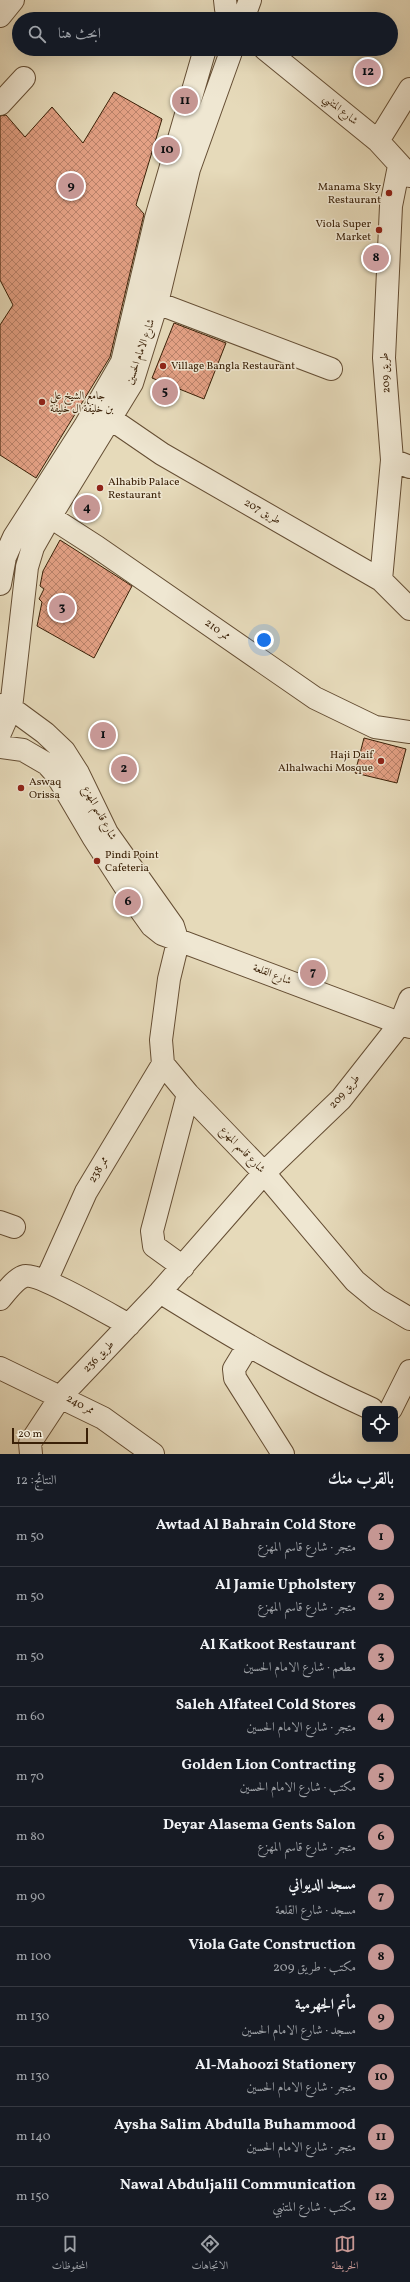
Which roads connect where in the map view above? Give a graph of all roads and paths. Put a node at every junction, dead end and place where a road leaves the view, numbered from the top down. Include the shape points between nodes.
1 (13, 0) edge
2 (220, 0) edge
3 (225, 0) edge
4 (250, 0) edge
5 (216, 12) edge
6 (228, 12) edge
7 (246, 12) edge
8 (0, 16) edge
9 (203, 56) edge
10 (229, 56) edge
11 (274, 56) edge
12 (24, 78) dead end
13 (410, 88) edge
14 (0, 104) edge
15 (378, 141) junction
16 (404, 171) edge
17 (157, 303) junction
18 (331, 369) dead end
19 (111, 419) junction
20 (401, 464) edge
21 (42, 512) junction
22 (7, 534) edge
23 (3, 556) edge
24 (30, 557) junction
25 (381, 580) junction
26 (0, 584) edge
27 (410, 608) edge
28 (6, 706) edge
29 (0, 732) edge
30 (410, 732) edge
31 (0, 747) edge
32 (178, 942) junction
33 (410, 998) edge
34 (405, 1026) edge
35 (163, 1064) junction
36 (188, 1094) junction
37 (264, 1173) junction
38 (182, 1267) junction
39 (46, 1281) junction
40 (160, 1292) junction
41 (0, 1299) edge
42 (410, 1319) edge
43 (130, 1325) junction
44 (248, 1346) junction
45 (0, 1368) edge
46 (410, 1371) edge
47 (61, 1396) junction
48 (365, 1406) edge
49 (392, 1406) edge
50 (31, 1454) edge
51 (153, 1454) edge
52 (283, 1454) edge

1 - 8 street
2 - 5 street
3 - 6 street
4 - 7 street
9 - 21 street, شارع الامام الحسين via 156,218 122,362
10 - 17 street, شارع الامام الحسين via 189,169
11 - 15 street, شارع المتنبي
12 - 14 street
13 - 15 street
15 - 16 street, شارع المتنبي
16 - 20 street, طريق 209 via 391,206 384,358
17 - 18 street
17 - 19 street, شارع الامام الحسين via 132,383
19 - 21 street, شارع الامام الحسين
19 - 25 street, طريق 207 via 162,454
20 - 25 street, طريق 209
21 - 22 street, شارع الامام الحسين
21 - 24 street, شارع الامام الحسين
21 - 30 street, ممر 210 via 144,579 315,698 375,727
22 - 23 street, شارع الامام الحسين
22 - 24 street
23 - 24 street
23 - 26 street, شارع الامام الحسين
24 - 28 street, شارع الامام الحسين
25 - 27 street, طريق 207
28 - 29 street, شارع الامام الحسين
28 - 32 street, شارع قاسم المهزع via 45,733 64,751 78,773 107,833 173,926
31 - 32 street, شارع قاسم المهزع via 23,750 47,764 56,774 93,837 145,916 162,934
32 - 34 street, شارع القلعة
32 - 35 street via 169,979 163,1025
33 - 34 street, طريق 209
34 - 37 street, طريق 209 via 341,1099
35 - 36 street, شارع قاسم المهزع
35 - 39 street, ممر 238 via 86,1192
36 - 37 street, شارع قاسم المهزع
36 - 38 street via 152,1231 154,1246
37 - 38 street, طريق 236
37 - 42 street, شارع قاسم المهزع via 355,1281 378,1300
38 - 40 street, طريق 236
39 - 41 street via 31,1276 20,1278
39 - 43 street
40 - 43 street, طريق 236
40 - 44 street
43 - 47 street, طريق 236
44 - 48 street
44 - 52 street via 234,1369 235,1378
45 - 47 street, ممر 240
46 - 49 street
47 - 50 street, طريق 236 via 30,1443
47 - 51 street, ممر 240 via 103,1418

